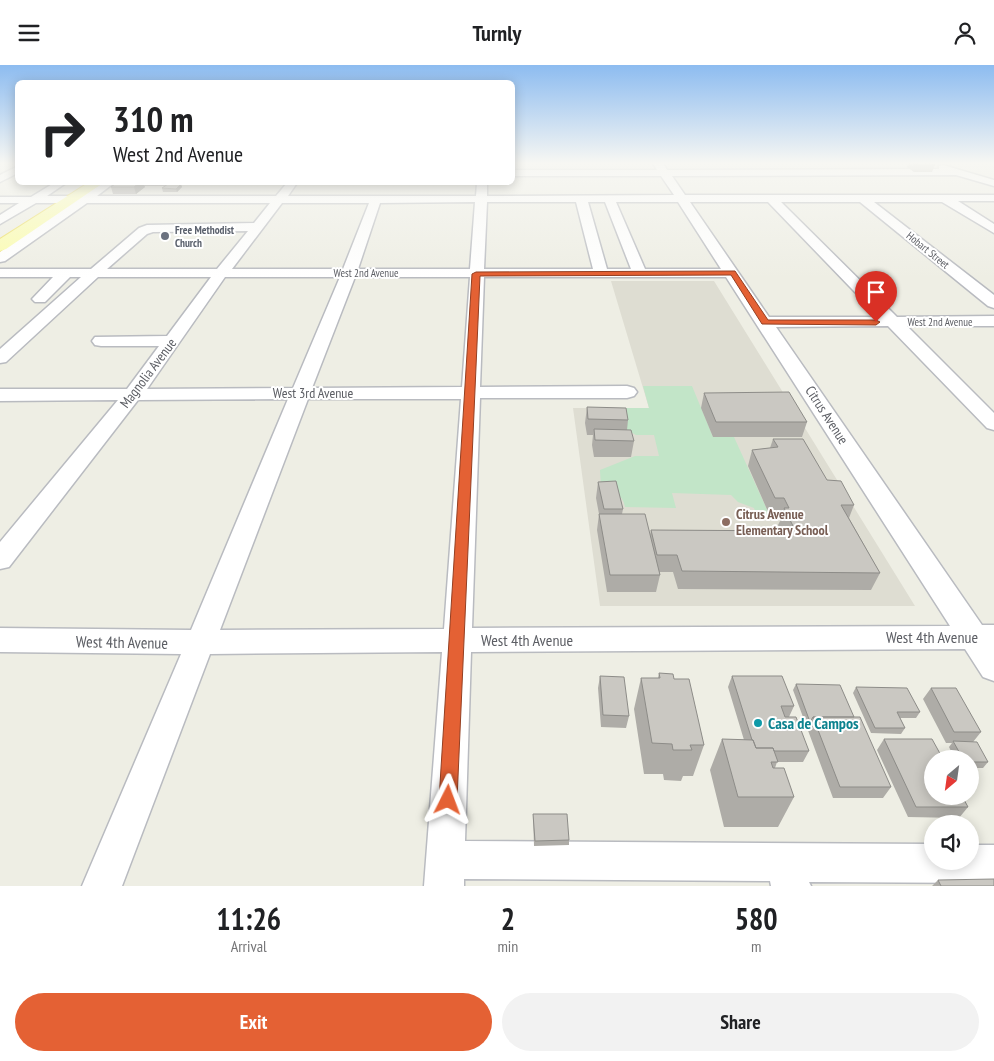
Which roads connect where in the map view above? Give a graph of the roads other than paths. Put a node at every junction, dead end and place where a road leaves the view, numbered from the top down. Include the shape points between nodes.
1 (31, 201) edge
2 (53, 201) edge
3 (76, 201) edge
4 (76, 201) edge
5 (278, 201) edge
6 (375, 201) edge
7 (480, 201) edge
8 (582, 201) edge
9 (610, 201) edge
10 (682, 201) edge
11 (774, 201) edge
12 (876, 201) edge
13 (949, 201) edge
14 (0, 221) edge
15 (994, 229) edge
16 (254, 233) junction
17 (0, 236) edge
18 (0, 246) edge
19 (0, 258) edge
20 (0, 273) edge
21 (66, 273) junction
22 (95, 273) junction
23 (222, 273) junction
24 (349, 273) junction
25 (601, 273) junction
26 (640, 273) junction
27 (733, 273) junction
28 (476, 274) junction
29 (40, 299) dead end
30 (994, 303) edge
31 (994, 321) edge
32 (765, 322) junction
33 (894, 322) junction
34 (102, 341) dead end
35 (172, 341) junction
36 (0, 358) edge
37 (627, 392) dead end
38 (301, 393) junction
39 (469, 393) junction
40 (132, 394) junction
41 (0, 395) edge
42 (994, 424) edge
43 (0, 560) edge
44 (984, 637) edge
45 (0, 640) edge
46 (456, 641) junction
47 (200, 643) junction
48 (994, 668) edge
49 (994, 864) edge
50 (445, 873) edge
51 (788, 875) edge
52 (102, 886) edge

1 - 14 street
2 - 17 main road
3 - 18 main road
4 - 19 street
5 - 16 street, Magnolia Avenue
6 - 24 street
7 - 28 street
8 - 25 street
9 - 26 street
10 - 27 street, Citrus Avenue
11 - 33 street
12 - 30 street, Hobart Street
13 - 15 street
16 - 22 street via 150,228
16 - 23 street, Magnolia Avenue
20 - 21 street, West 2nd Avenue
21 - 22 street, West 2nd Avenue
21 - 29 street
22 - 23 street, West 2nd Avenue
22 - 36 street
23 - 24 street, West 2nd Avenue
23 - 35 street, Magnolia Avenue
24 - 28 street, West 2nd Avenue
24 - 38 street
25 - 26 street, West 2nd Avenue
25 - 28 street, West 2nd Avenue
26 - 27 street, West 2nd Avenue
27 - 32 street, Citrus Avenue
28 - 39 street
31 - 33 street, West 2nd Avenue
32 - 33 street, West 2nd Avenue
32 - 44 street, Citrus Avenue
33 - 42 street
34 - 35 street
35 - 40 street, Magnolia Avenue
37 - 39 street, West 3rd Avenue
38 - 39 street, West 3rd Avenue
38 - 40 street, West 3rd Avenue
38 - 47 street
39 - 46 street
40 - 41 street, West 3rd Avenue
40 - 43 street, Magnolia Avenue
44 - 46 street, West 4th Avenue
44 - 48 street, Citrus Avenue
45 - 47 street, West 4th Avenue
46 - 47 street, West 4th Avenue
46 - 50 street
47 - 52 street
49 - 51 street
50 - 51 street

